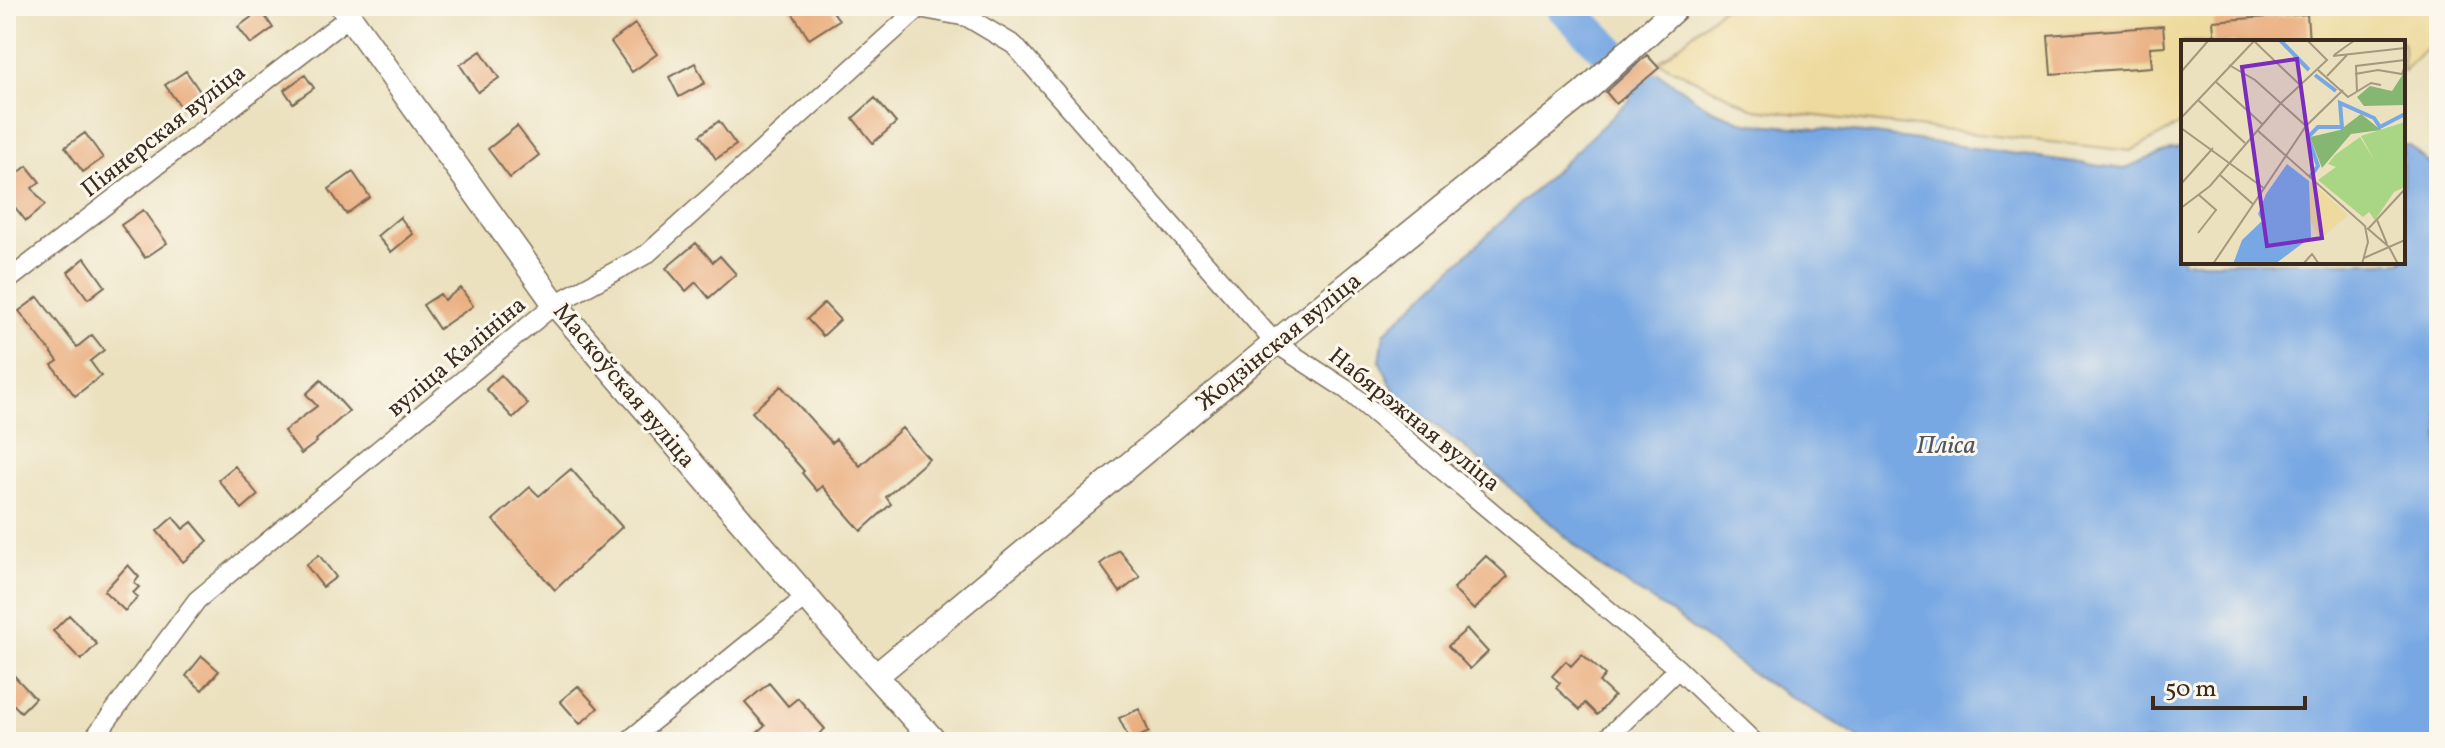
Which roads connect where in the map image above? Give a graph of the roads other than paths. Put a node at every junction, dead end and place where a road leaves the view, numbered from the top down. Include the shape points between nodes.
1 (1678, 6) edge
2 (919, 7) edge
3 (346, 11) edge
4 (6, 282) edge
5 (555, 304) junction
6 (1275, 343) junction
7 (806, 597) junction
8 (1678, 669) junction
9 (877, 675) junction
10 (91, 742) edge
11 (627, 742) edge
12 (935, 742) edge
13 (1603, 742) edge
14 (1754, 742) edge

1 - 6 main road, Жодзінская вуліца via 1582,94
2 - 5 street, вуліца Калініна via 647,254
2 - 6 street, Набярэжная вуліца via 967,17 1014,45
3 - 4 street, Піянерская вуліца
3 - 5 main road, Маскоўская вуліца
5 - 7 main road, Маскоўская вуліца
5 - 10 street, вуліца Калініна via 197,600
6 - 8 street, Набярэжная вуліца via 1347,390
6 - 9 main road, Жодзінская вуліца
7 - 9 main road, Маскоўская вуліца
7 - 11 street
8 - 13 street
8 - 14 street, Набярэжная вуліца
9 - 12 main road, Маскоўская вуліца

